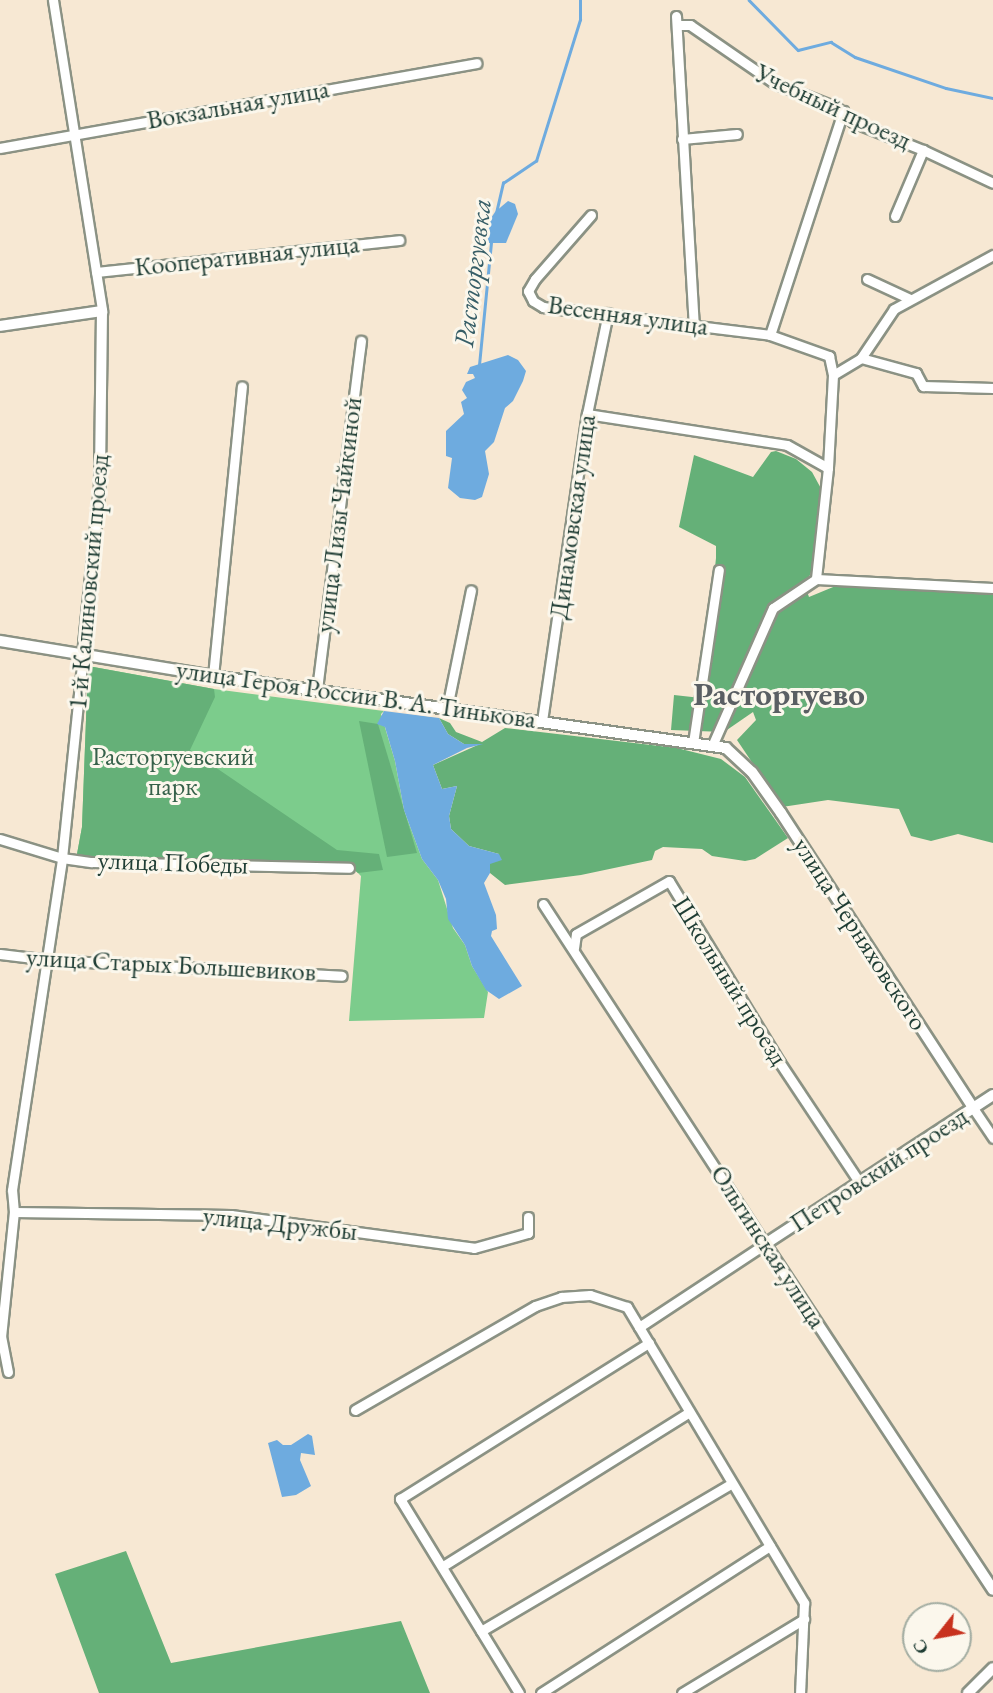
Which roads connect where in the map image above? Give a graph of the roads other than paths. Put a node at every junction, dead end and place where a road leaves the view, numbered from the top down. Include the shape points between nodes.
1 (53, 0) edge
2 (476, 62) dead end
3 (843, 111) junction
4 (72, 134) junction
5 (737, 134) dead end
6 (682, 139) junction
7 (0, 148) edge
8 (923, 150) junction
9 (993, 183) edge
10 (591, 215) dead end
11 (895, 216) dead end
12 (399, 240) dead end
13 (993, 255) edge
14 (96, 272) junction
15 (867, 279) dead end
16 (910, 299) junction
17 (102, 311) junction
18 (608, 313) junction
19 (694, 325) junction
20 (0, 326) edge
21 (770, 335) junction
22 (361, 341) dead end
23 (861, 358) junction
24 (832, 375) junction
25 (242, 386) dead end
26 (993, 388) edge
27 (587, 414) junction
28 (828, 468) junction
29 (719, 570) dead end
30 (816, 579) junction
31 (993, 588) edge
32 (471, 590) dead end
33 (0, 641) edge
34 (83, 656) junction
35 (213, 676) junction
36 (317, 689) junction
37 (447, 708) junction
38 (542, 721) junction
39 (693, 743) junction
40 (712, 746) junction
41 (0, 839) edge
42 (62, 858) junction
43 (349, 868) dead end
44 (543, 904) dead end
45 (574, 948) junction
46 (0, 954) edge
47 (45, 959) junction
48 (342, 975) dead end
49 (993, 1095) edge
50 (973, 1108) junction
51 (993, 1138) edge
52 (859, 1182) junction
53 (12, 1190) junction
54 (2, 1192) edge
55 (14, 1212) junction
56 (527, 1217) dead end
57 (765, 1244) junction
58 (639, 1327) junction
59 (649, 1343) junction
60 (8, 1372) dead end
61 (355, 1410) dead end
62 (690, 1412) junction
63 (732, 1483) junction
64 (770, 1546) junction
65 (443, 1566) junction
66 (993, 1590) edge
67 (804, 1619) junction
68 (481, 1631) junction
69 (993, 1668) edge
70 (519, 1693) edge
71 (541, 1693) edge
72 (682, 1693) edge
73 (800, 1693) edge
74 (968, 1693) edge

1 - 4 street, 1-й Калиновский проезд
2 - 4 street, Вокзальная улица
3 - 6 street, Учебный проезд via 774,83 690,25 677,21
3 - 8 street, Учебный проезд via 853,122
3 - 21 street
4 - 7 street, Вокзальная улица
4 - 14 street, 1-й Калиновский проезд
5 - 6 street
6 - 19 street
8 - 9 street, Учебный проезд
8 - 11 street
10 - 18 street, Весенняя улица via 528,291 543,307
12 - 14 street, Кооперативная улица
13 - 16 street
14 - 17 street, 1-й Калиновский проезд
15 - 16 street
16 - 23 street via 894,309
17 - 20 street
17 - 34 street, 1-й Калиновский проезд via 100,487
18 - 19 street, Весенняя улица
18 - 27 street, Динамовская улица
19 - 21 street, Весенняя улица
21 - 24 street, Весенняя улица via 829,356
22 - 36 street, улица Лизы Чайкиной
23 - 24 street
23 - 26 street via 916,373 923,386
24 - 28 street
25 - 35 street
27 - 28 street via 787,445
27 - 38 street, Динамовская улица
28 - 30 street
29 - 39 street
30 - 31 street
30 - 40 street via 773,608
32 - 37 street
33 - 34 street, улица Героя России В. А. Тинькова
34 - 35 street, улица Героя России В. А. Тинькова
34 - 42 street, 1-й Калиновский проезд
35 - 36 street, улица Героя России В. А. Тинькова
36 - 37 street, улица Героя России В. А. Тинькова
37 - 38 street, улица Героя России В. А. Тинькова
38 - 39 street, улица Героя России В. А. Тинькова
39 - 40 street, улица Героя России В. А. Тинькова
40 - 50 street, улица Черняховского via 726,748 751,772
41 - 42 street, улица Победы
42 - 43 street, улица Победы via 172,866
42 - 47 street, 1-й Калиновский проезд
44 - 45 street, Ольгинская улица
45 - 52 street, Школьный проезд via 576,934 669,881 779,1063
45 - 57 street, Ольгинская улица
46 - 47 street, улица Старых Большевиков
47 - 48 street, улица Старых Большевиков
47 - 53 street, 1-й Калиновский проезд
49 - 50 street, Петровский проезд
50 - 51 street, улица Черняховского
50 - 52 street, Петровский проезд
52 - 57 street, Петровский проезд
53 - 54 street
53 - 55 street, 1-й Калиновский проезд
55 - 56 street, улица Дружбы via 231,1215 474,1248 528,1233
55 - 60 street, 1-й Калиновский проезд via 2,1337
57 - 58 street
57 - 66 street, Ольгинская улица
58 - 59 street
58 - 61 street via 627,1307 590,1295 561,1297 536,1306
59 - 62 street
59 - 65 street via 400,1499
62 - 63 street
62 - 65 street
63 - 64 street
63 - 68 street
64 - 67 street via 804,1603
64 - 71 street
65 - 68 street
67 - 72 street
67 - 73 street
68 - 70 street
69 - 74 street

